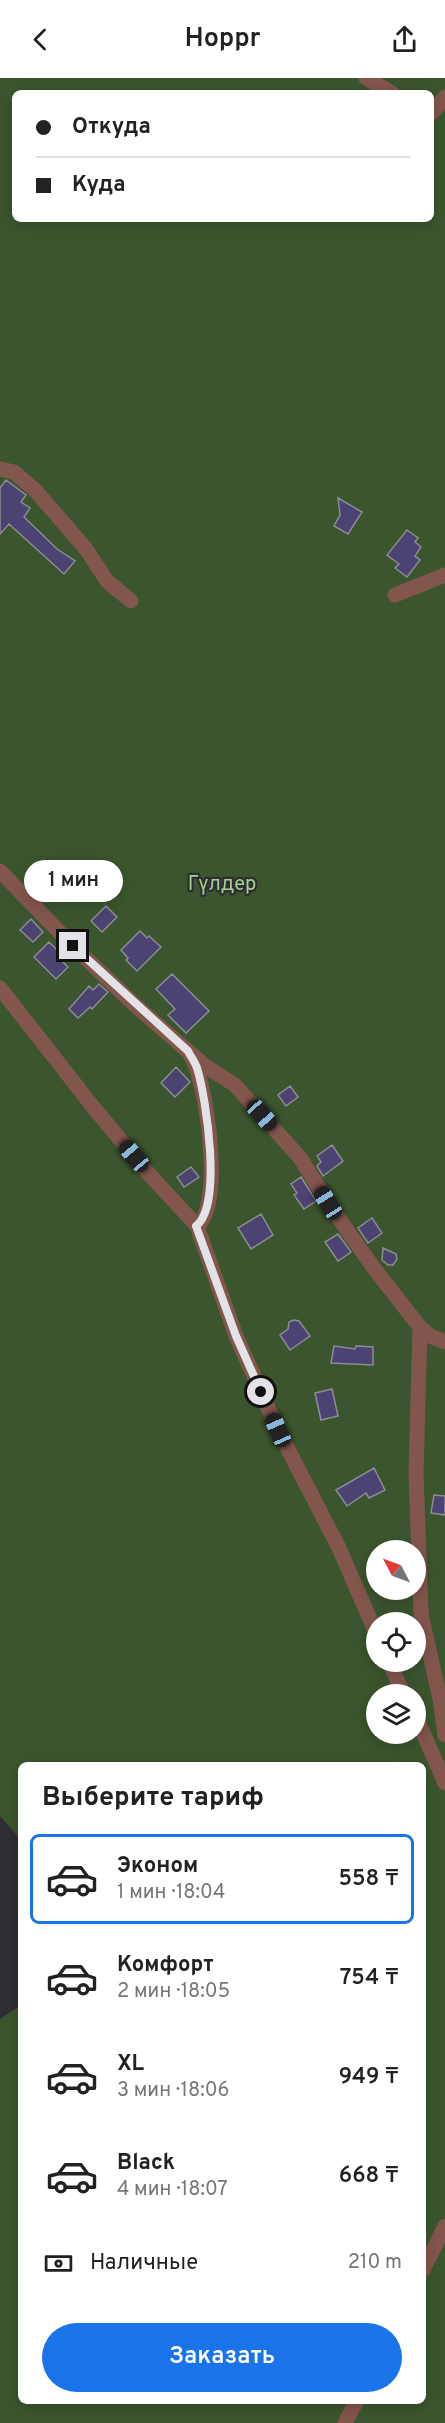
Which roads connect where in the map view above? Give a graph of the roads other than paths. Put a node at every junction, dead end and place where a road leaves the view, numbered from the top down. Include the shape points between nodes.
1 (366, 78) edge
2 (388, 90) edge
3 (445, 97) edge
4 (436, 114) edge
5 (0, 469) edge
6 (445, 575) edge
7 (394, 595) dead end
8 (131, 601) dead end
9 (0, 871) edge
10 (0, 988) edge
11 (188, 1051) junction
12 (196, 1226) junction
13 (420, 1327) junction
14 (445, 1342) edge
15 (367, 1612) edge
16 (445, 1735) edge
17 (426, 1738) edge
18 (445, 1746) edge
19 (436, 1759) junction
20 (445, 1784) edge
21 (445, 2226) edge
22 (426, 2264) edge
23 (355, 2404) edge
24 (345, 2423) edge

1 - 2 street
3 - 4 street
5 - 8 street via 14,472 35,490 86,549 107,581
6 - 7 street
9 - 11 street via 81,954
10 - 12 street via 94,1108
11 - 12 street via 197,1065 212,1158 209,1194 202,1221
11 - 13 street via 235,1085 301,1159 373,1267
12 - 15 street via 241,1347
13 - 14 street
13 - 16 street via 416,1473 421,1614
17 - 19 street
18 - 19 street
19 - 20 street
21 - 22 street
23 - 24 street

